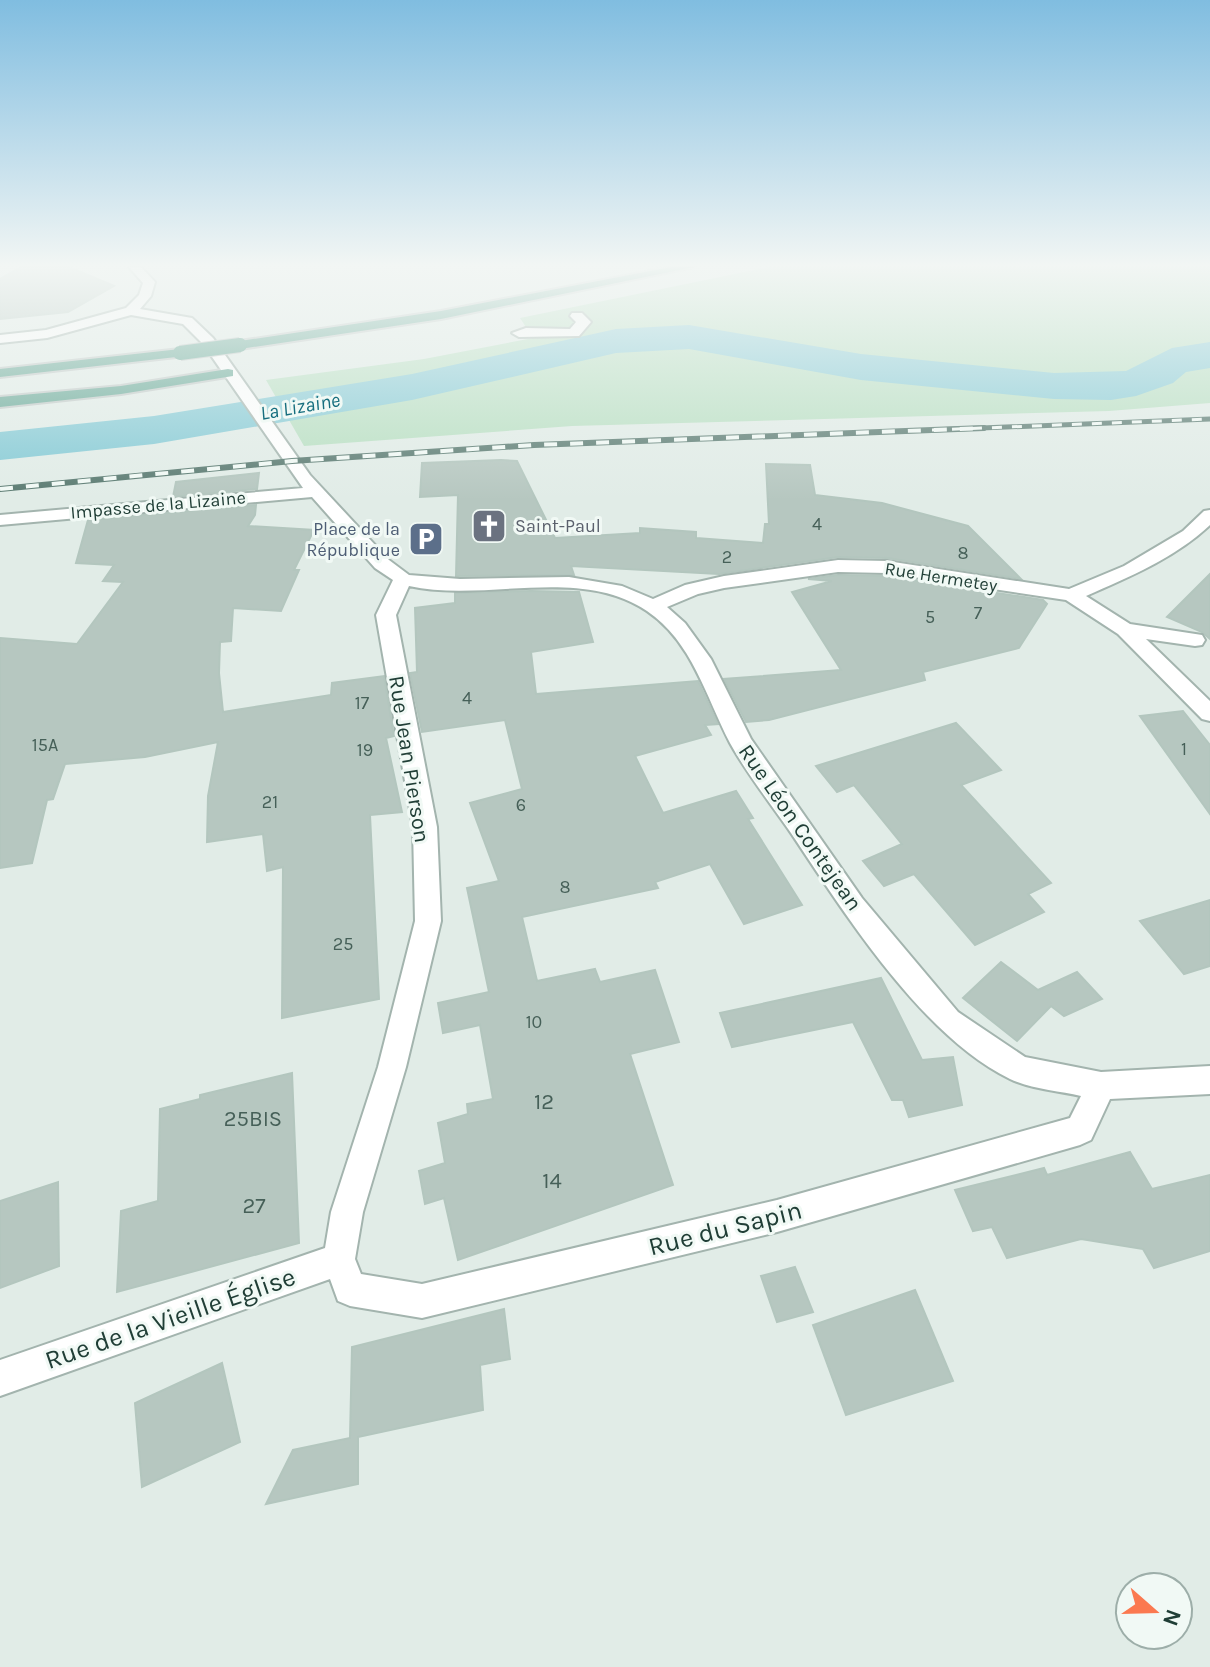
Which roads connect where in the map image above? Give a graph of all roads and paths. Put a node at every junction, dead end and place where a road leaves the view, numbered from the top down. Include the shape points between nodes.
1 (210, 345) edge
2 (241, 345) edge
3 (0, 373) edge
4 (232, 378) junction
5 (0, 402) edge
6 (316, 492) junction
7 (1210, 515) edge
8 (0, 520) edge
9 (403, 579) junction
10 (1071, 595) junction
11 (653, 606) junction
12 (1125, 630) junction
13 (1195, 640) dead end
14 (1210, 714) edge
15 (1210, 1080) edge
16 (1101, 1086) junction
17 (339, 1259) junction
18 (0, 1378) edge

1 - 4 street
2 - 3 main road, bridge
4 - 5 main road
4 - 6 street
6 - 8 street, Impasse de la Lizaine
6 - 9 street via 382,564
7 - 10 street via 1189,535 1131,570
9 - 11 street, Rue Léon Contejean via 460,585 569,583 615,590
9 - 17 street, Rue Jean Pierson via 386,615 425,827 428,921 392,1067 347,1212
10 - 11 street, Rue Hermetey via 887,567 838,566 724,582
10 - 12 street
11 - 16 street, Rue Léon Contejean via 678,627 704,664 741,742 853,905 948,1021 1019,1069
12 - 13 street
12 - 14 street
15 - 16 street, Rue Léon Contejean
16 - 17 street, Rue du Sapin via 1080,1130 777,1216 422,1301 350,1289
17 - 18 street, Rue de la Vieille Église

